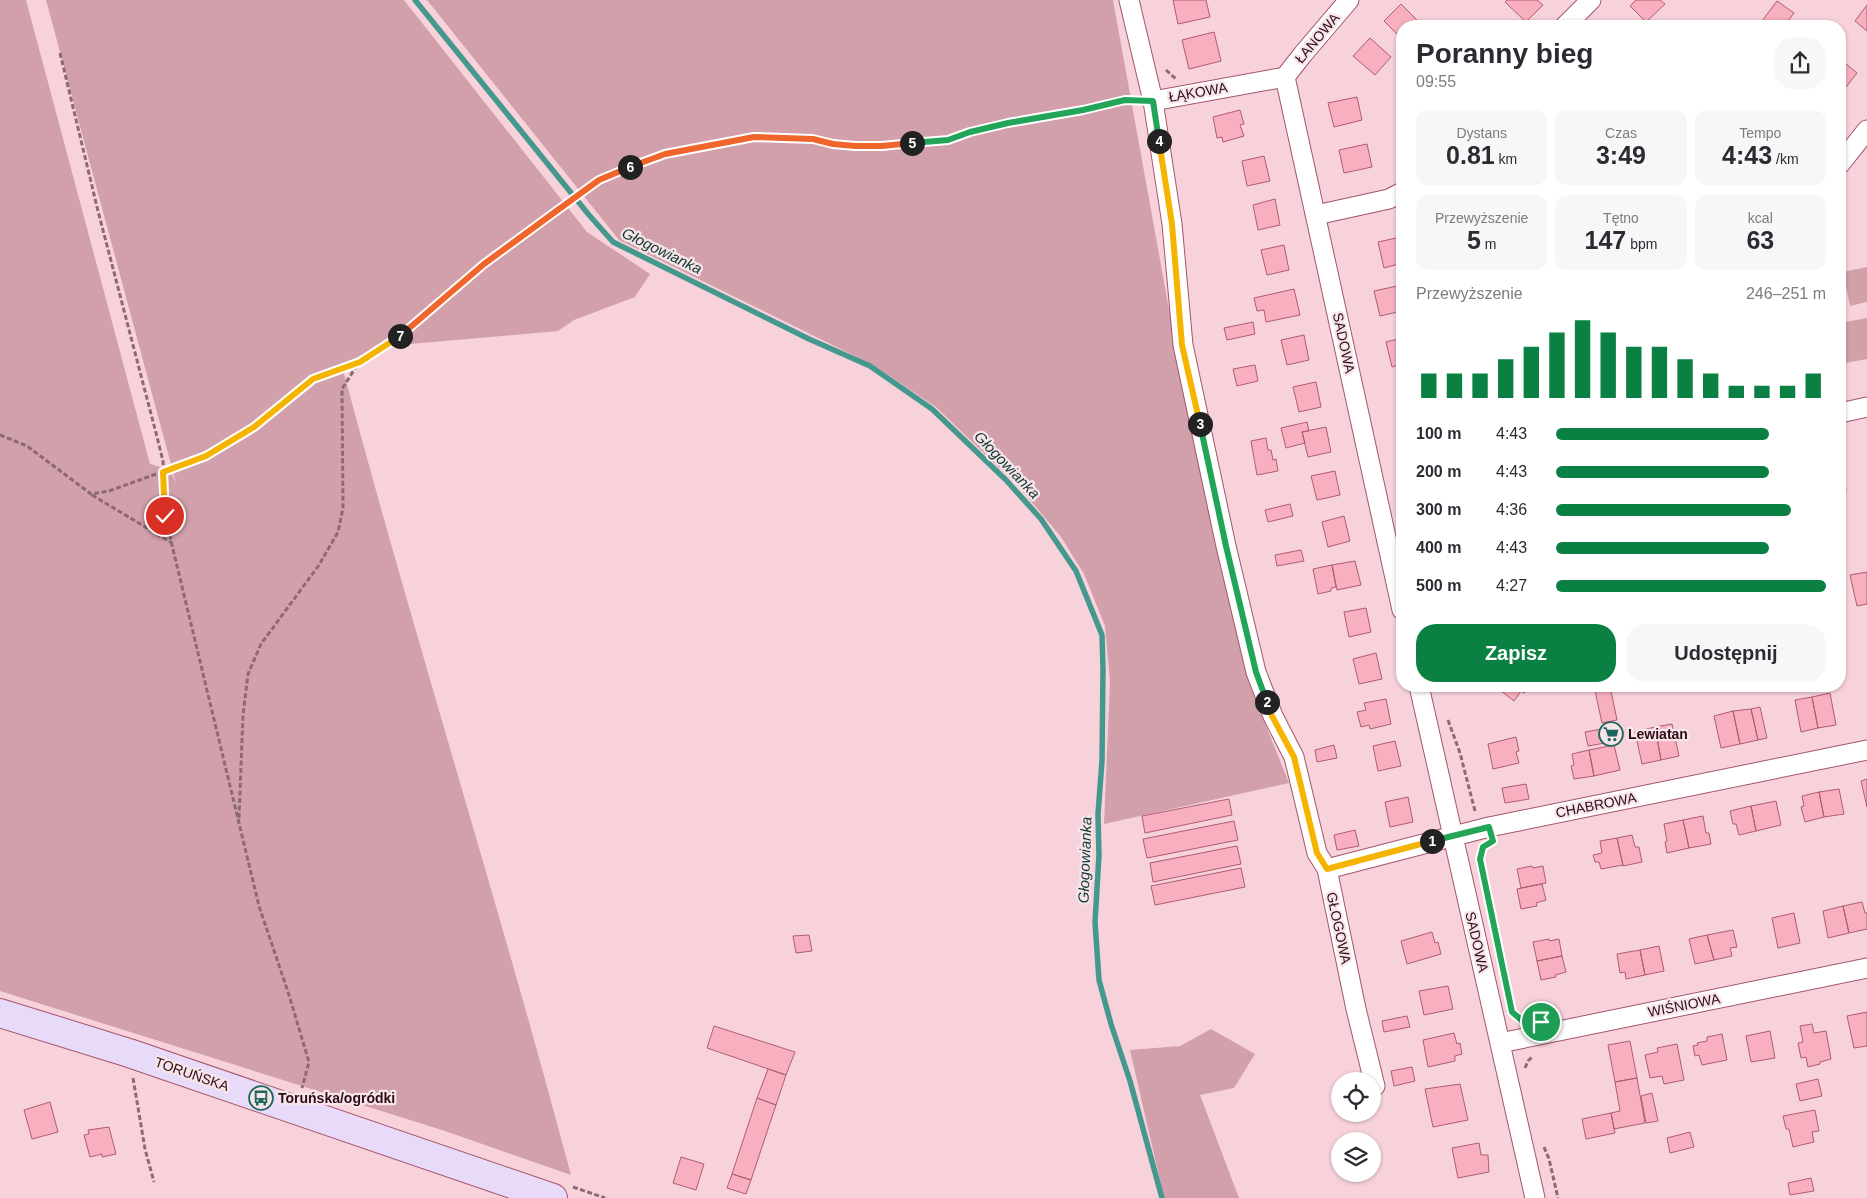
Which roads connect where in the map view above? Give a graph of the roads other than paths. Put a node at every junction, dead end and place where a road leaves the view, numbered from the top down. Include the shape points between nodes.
1 (1130, 0) edge
2 (1349, 0) edge
3 (1591, 0) edge
4 (1571, 20) edge
5 (1285, 77) junction
6 (1153, 101) junction
7 (1867, 130) edge
8 (1846, 156) edge
9 (1396, 195) edge
10 (1316, 215) junction
11 (1867, 407) edge
12 (1846, 412) edge
13 (1396, 582) edge
14 (1421, 692) edge
15 (1867, 750) edge
16 (1453, 835) junction
17 (1327, 869) junction
18 (1867, 968) edge
19 (0, 1013) edge
20 (1500, 1044) junction
21 (1372, 1072) edge
22 (553, 1198) edge
23 (1535, 1198) edge

1 - 6 street, ŁĄKOWA
2 - 5 street, ŁANOWA
3 - 4 street
5 - 6 street, ŁĄKOWA
5 - 10 street, SADOWA
6 - 17 street, GŁOGOWA via 1172,224 1182,345 1226,546 1256,672 1272,716 1294,757 1317,853
7 - 8 street
9 - 10 street
10 - 13 street, SADOWA
11 - 12 street
14 - 16 street, SADOWA
15 - 16 street, CHABROWA
16 - 17 street, CHABROWA
16 - 20 street, SADOWA
17 - 21 street, GŁOGOWA
18 - 20 street, WIŚNIOWA
19 - 22 street, TORUŃSKA via 129,1053
20 - 23 street, SADOWA

